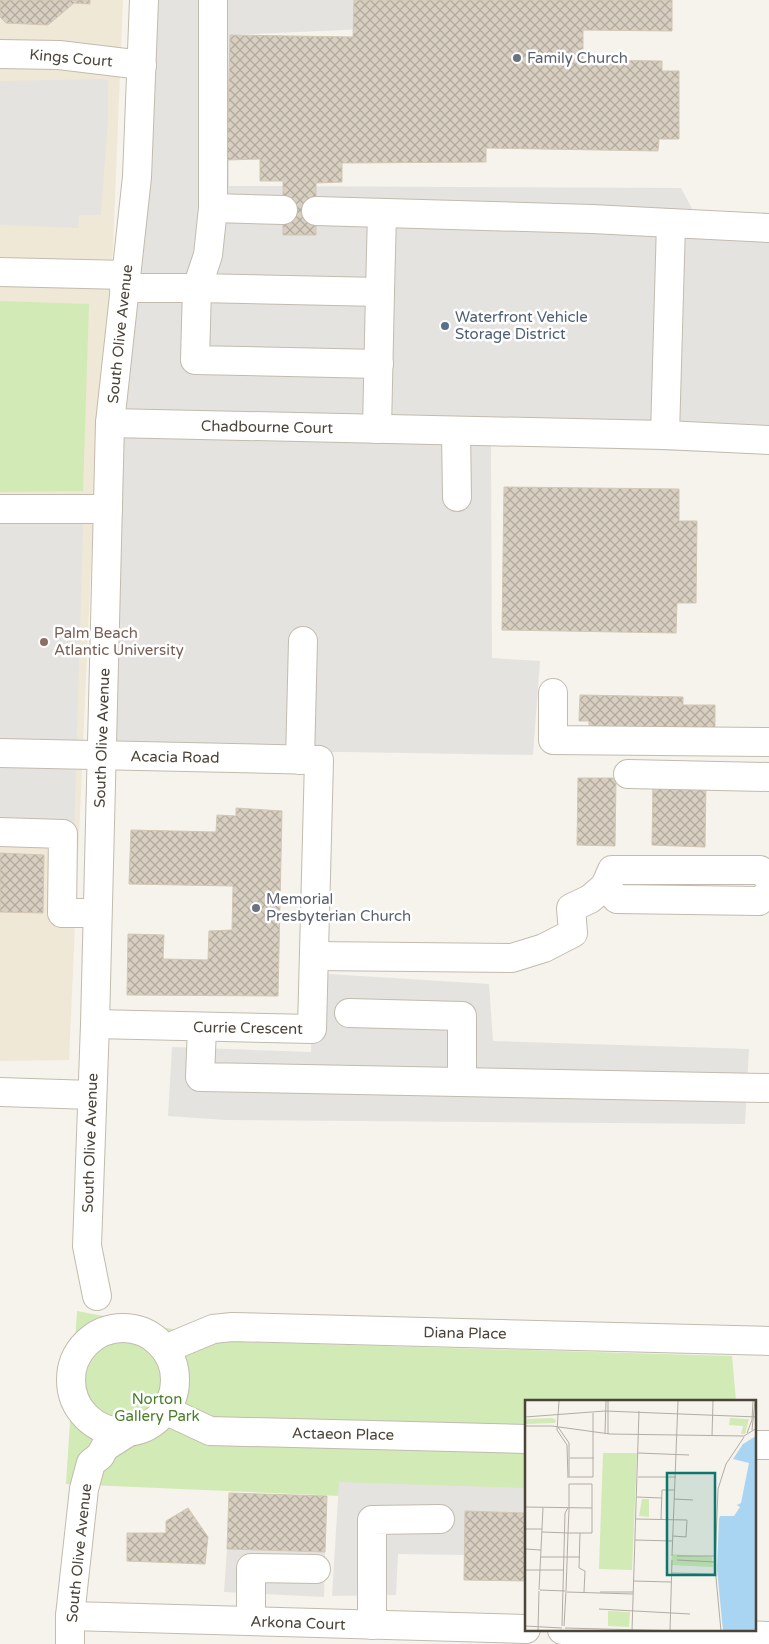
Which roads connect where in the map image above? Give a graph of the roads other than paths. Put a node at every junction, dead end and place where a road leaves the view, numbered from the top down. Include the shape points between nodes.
1 (144, 0) edge
2 (213, 0) edge
3 (0, 54) edge
4 (142, 65) junction
5 (213, 208) junction
6 (283, 210) dead end
7 (316, 210) dead end
8 (382, 214) junction
9 (671, 223) junction
10 (769, 228) edge
11 (0, 272) edge
12 (125, 282) junction
13 (197, 288) junction
14 (380, 292) junction
15 (379, 364) junction
16 (110, 423) junction
17 (377, 429) junction
18 (456, 431) junction
19 (665, 435) junction
20 (769, 440) edge
21 (457, 497) dead end
22 (0, 509) edge
23 (108, 509) junction
24 (303, 641) dead end
25 (553, 693) dead end
26 (769, 742) edge
27 (0, 753) edge
28 (101, 755) junction
29 (310, 760) junction
30 (628, 774) dead end
31 (769, 777) edge
32 (0, 832) edge
33 (769, 878) edge
34 (605, 886) junction
35 (769, 894) edge
36 (97, 913) junction
37 (314, 956) junction
38 (349, 1013) dead end
39 (95, 1024) junction
40 (202, 1027) junction
41 (462, 1082) junction
42 (769, 1088) edge
43 (0, 1092) edge
44 (92, 1095) junction
45 (97, 1296) junction
46 (139, 1330) junction
47 (769, 1340) edge
48 (81, 1348) junction
49 (164, 1349) junction
50 (165, 1410) junction
51 (84, 1414) junction
52 (130, 1431) junction
53 (525, 1439) edge
54 (756, 1445) edge
55 (769, 1445) edge
56 (91, 1463) junction
57 (440, 1519) dead end
58 (316, 1569) dead end
59 (70, 1616) junction
60 (372, 1625) junction
61 (261, 1629) edge
62 (525, 1629) edge
63 (631, 1632) edge
64 (769, 1636) edge
65 (70, 1644) edge

1 - 4 street, South Olive Avenue
2 - 5 street
3 - 4 street, Kings Court via 59,55
4 - 12 street, South Olive Avenue via 137,177
5 - 6 street
5 - 13 street via 208,254
7 - 8 street
8 - 9 street
8 - 14 street
9 - 10 street
9 - 19 street
11 - 12 street
12 - 13 street
12 - 16 street, South Olive Avenue
13 - 14 street
13 - 15 street via 195,360
14 - 15 street
15 - 17 street
16 - 17 street, Chadbourne Court
16 - 23 street, South Olive Avenue
17 - 18 street, Chadbourne Court
18 - 19 street, Chadbourne Court
18 - 21 street
19 - 20 street, Chadbourne Court
22 - 23 street
23 - 28 street, South Olive Avenue
24 - 29 street, Currie Crescent
25 - 26 street via 553,740
27 - 28 street, Acacia Road
28 - 29 street, Acacia Road
28 - 36 street, South Olive Avenue
29 - 37 street, Currie Crescent
30 - 31 street
32 - 36 street via 63,834 62,913
33 - 34 street via 760,870 612,870
34 - 35 street via 617,898 759,901
34 - 37 street via 590,899 571,908 573,933 544,948 512,958
36 - 39 street, South Olive Avenue
37 - 40 street, Currie Crescent via 312,1029
38 - 41 street via 462,1016
39 - 40 street, Currie Crescent
39 - 44 street, South Olive Avenue
40 - 41 street via 200,1077
41 - 42 street
43 - 44 street
44 - 45 street, South Olive Avenue via 87,1246
45 - 46 street via 105,1298
45 - 48 street, South Olive Avenue via 91,1303 90,1320
46 - 48 street via 107,1330
46 - 49 street via 153,1337
47 - 49 street, Diana Place via 232,1327 213,1330
48 - 51 street via 71,1374 76,1402
49 - 50 street via 172,1363 175,1379
50 - 52 street via 155,1420
50 - 53 street, Actaeon Place via 210,1431
51 - 52 street via 97,1425
51 - 56 street, South Olive Avenue
52 - 56 street, South Olive Avenue via 105,1447
54 - 55 street
56 - 59 street, South Olive Avenue via 84,1488
57 - 60 street via 372,1520
58 - 61 street via 251,1568
59 - 61 street, Arkona Court
59 - 65 street, South Olive Avenue
60 - 61 street, Arkona Court
60 - 62 street, Arkona Court
63 - 64 street

